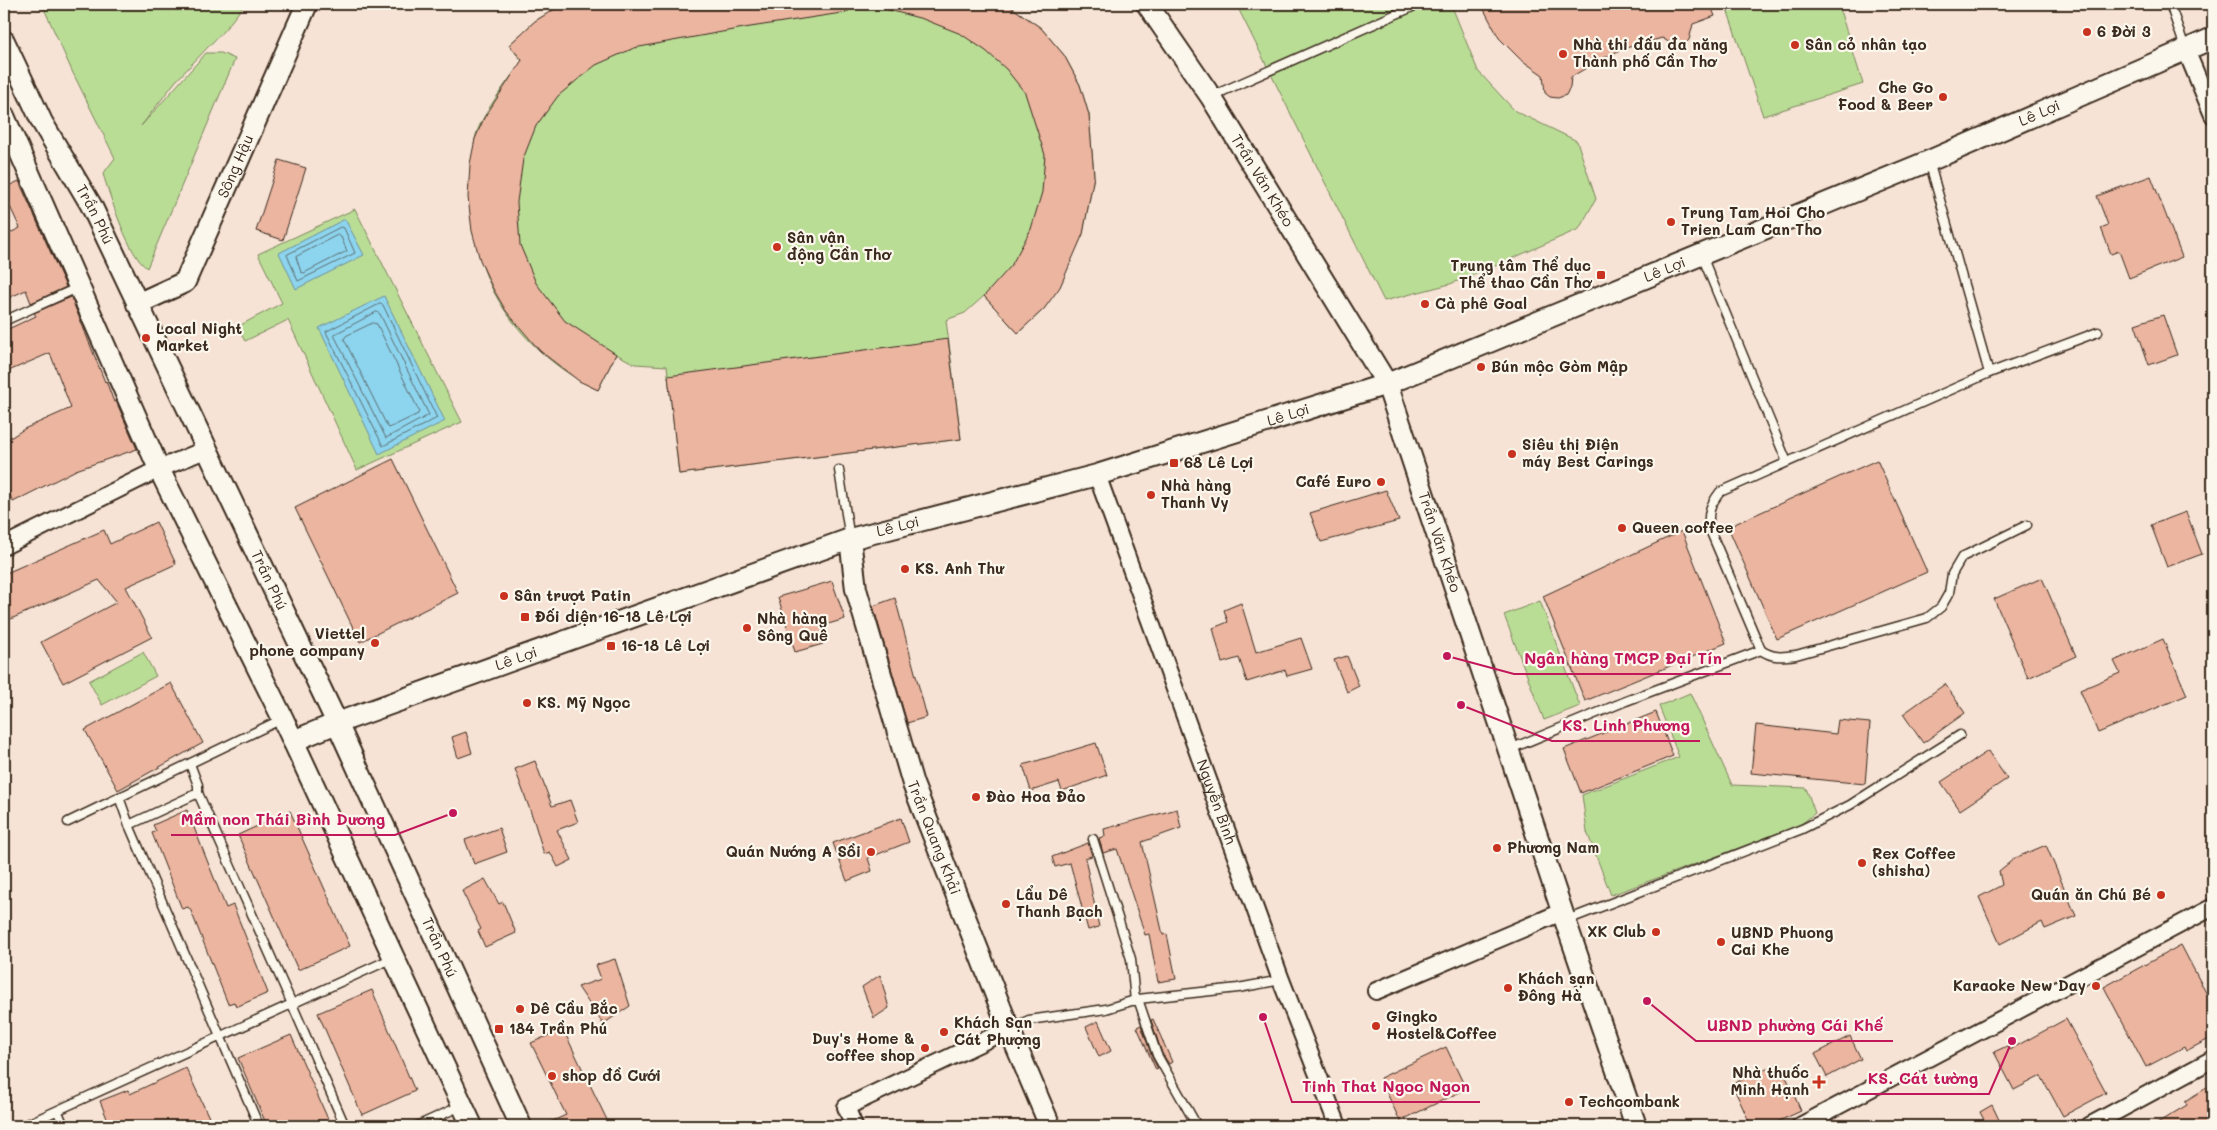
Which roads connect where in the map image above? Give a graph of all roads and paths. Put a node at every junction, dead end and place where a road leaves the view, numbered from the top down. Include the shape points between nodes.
1 (307, 4) edge
2 (1147, 4) edge
3 (1419, 4) edge
4 (2170, 4) edge
5 (2213, 38) edge
6 (4, 41) edge
7 (2186, 50) junction
8 (1210, 97) junction
9 (2213, 115) edge
10 (4, 116) edge
11 (42, 122) junction
12 (12, 134) junction
13 (1929, 161) junction
14 (1702, 256) junction
15 (79, 287) junction
16 (136, 304) junction
17 (4, 321) edge
18 (2098, 332) dead end
19 (1989, 373) junction
20 (1387, 384) junction
21 (206, 449) junction
22 (1788, 462) junction
23 (159, 469) junction
24 (839, 470) dead end
25 (1097, 475) junction
26 (2027, 525) dead end
27 (850, 539) junction
28 (4, 546) edge
29 (1762, 650) junction
30 (283, 719) junction
31 (338, 723) junction
32 (1960, 735) dead end
33 (292, 741) junction
34 (1508, 750) junction
35 (190, 764) junction
36 (198, 793) junction
37 (119, 797) junction
38 (68, 822) dead end
39 (128, 824) junction
40 (1093, 839) dead end
41 (2213, 906) edge
42 (1563, 916) junction
43 (393, 958) junction
44 (1281, 980) junction
45 (1376, 991) dead end
46 (1136, 1000) junction
47 (292, 1004) junction
48 (1009, 1029) junction
49 (220, 1037) junction
50 (2213, 1059) edge
51 (463, 1105) junction
52 (58, 1112) junction
53 (23, 1126) edge
54 (64, 1126) edge
55 (259, 1126) edge
56 (345, 1126) edge
57 (417, 1126) edge
58 (472, 1126) edge
59 (521, 1126) edge
60 (854, 1126) edge
61 (1050, 1126) edge
62 (1197, 1126) edge
63 (1338, 1126) edge
64 (1636, 1126) edge
65 (1800, 1126) edge
66 (2089, 1126) edge

1 - 16 street, Sông Hậu via 185,282
2 - 8 street, Trần Văn Khéo
3 - 8 lane
4 - 7 lane
5 - 7 street, Lê Lợi
6 - 11 street, Trần Phú
7 - 9 street
7 - 13 street, Lê Lợi
8 - 20 street, Trần Văn Khéo
10 - 12 street
11 - 12 street
11 - 16 street, Trần Phú via 91,205
12 - 15 street
13 - 14 street, Lê Lợi
13 - 19 lane
14 - 20 street, Lê Lợi
14 - 22 lane
15 - 17 lane
15 - 23 street
16 - 21 street, Trần Phú
18 - 19 lane
19 - 22 lane
20 - 25 street, Lê Lợi
20 - 34 street, Trần Văn Khéo
21 - 23 street
21 - 31 street, Trần Phú
22 - 29 lane via 1720,492 1710,504 1708,516 1710,530
23 - 28 street
23 - 30 street
24 - 27 lane
25 - 27 street, Lê Lợi
25 - 44 street, Nguyễn Bình
26 - 29 lane via 1962,557 1952,574 1942,607 1927,618 1796,655 1769,656
27 - 31 street, Lê Lợi
27 - 48 street, Trần Quang Khải via 856,589 913,784
29 - 34 lane
30 - 33 street
30 - 35 lane
31 - 33 street, Lê Lợi
31 - 59 street, Trần Phú
32 - 42 lane via 1850,804 1802,829
33 - 43 street
34 - 42 street, Trần Văn Khéo
35 - 36 lane
35 - 37 lane
36 - 39 lane
36 - 47 lane
37 - 38 lane
37 - 39 lane
39 - 49 lane
40 - 46 lane via 1131,959
41 - 65 street
42 - 45 street
42 - 64 street, Trần Văn Khéo
43 - 47 lane
43 - 51 street
44 - 46 lane
44 - 63 street, Nguyễn Bình
46 - 48 lane via 1029,1020
46 - 62 lane via 1157,1055
47 - 49 lane
47 - 56 lane
48 - 60 street via 846,1107
48 - 61 street, Trần Quang Khải
49 - 52 lane
49 - 55 lane
50 - 66 street
51 - 57 lane
51 - 58 street
52 - 53 lane
52 - 54 lane

